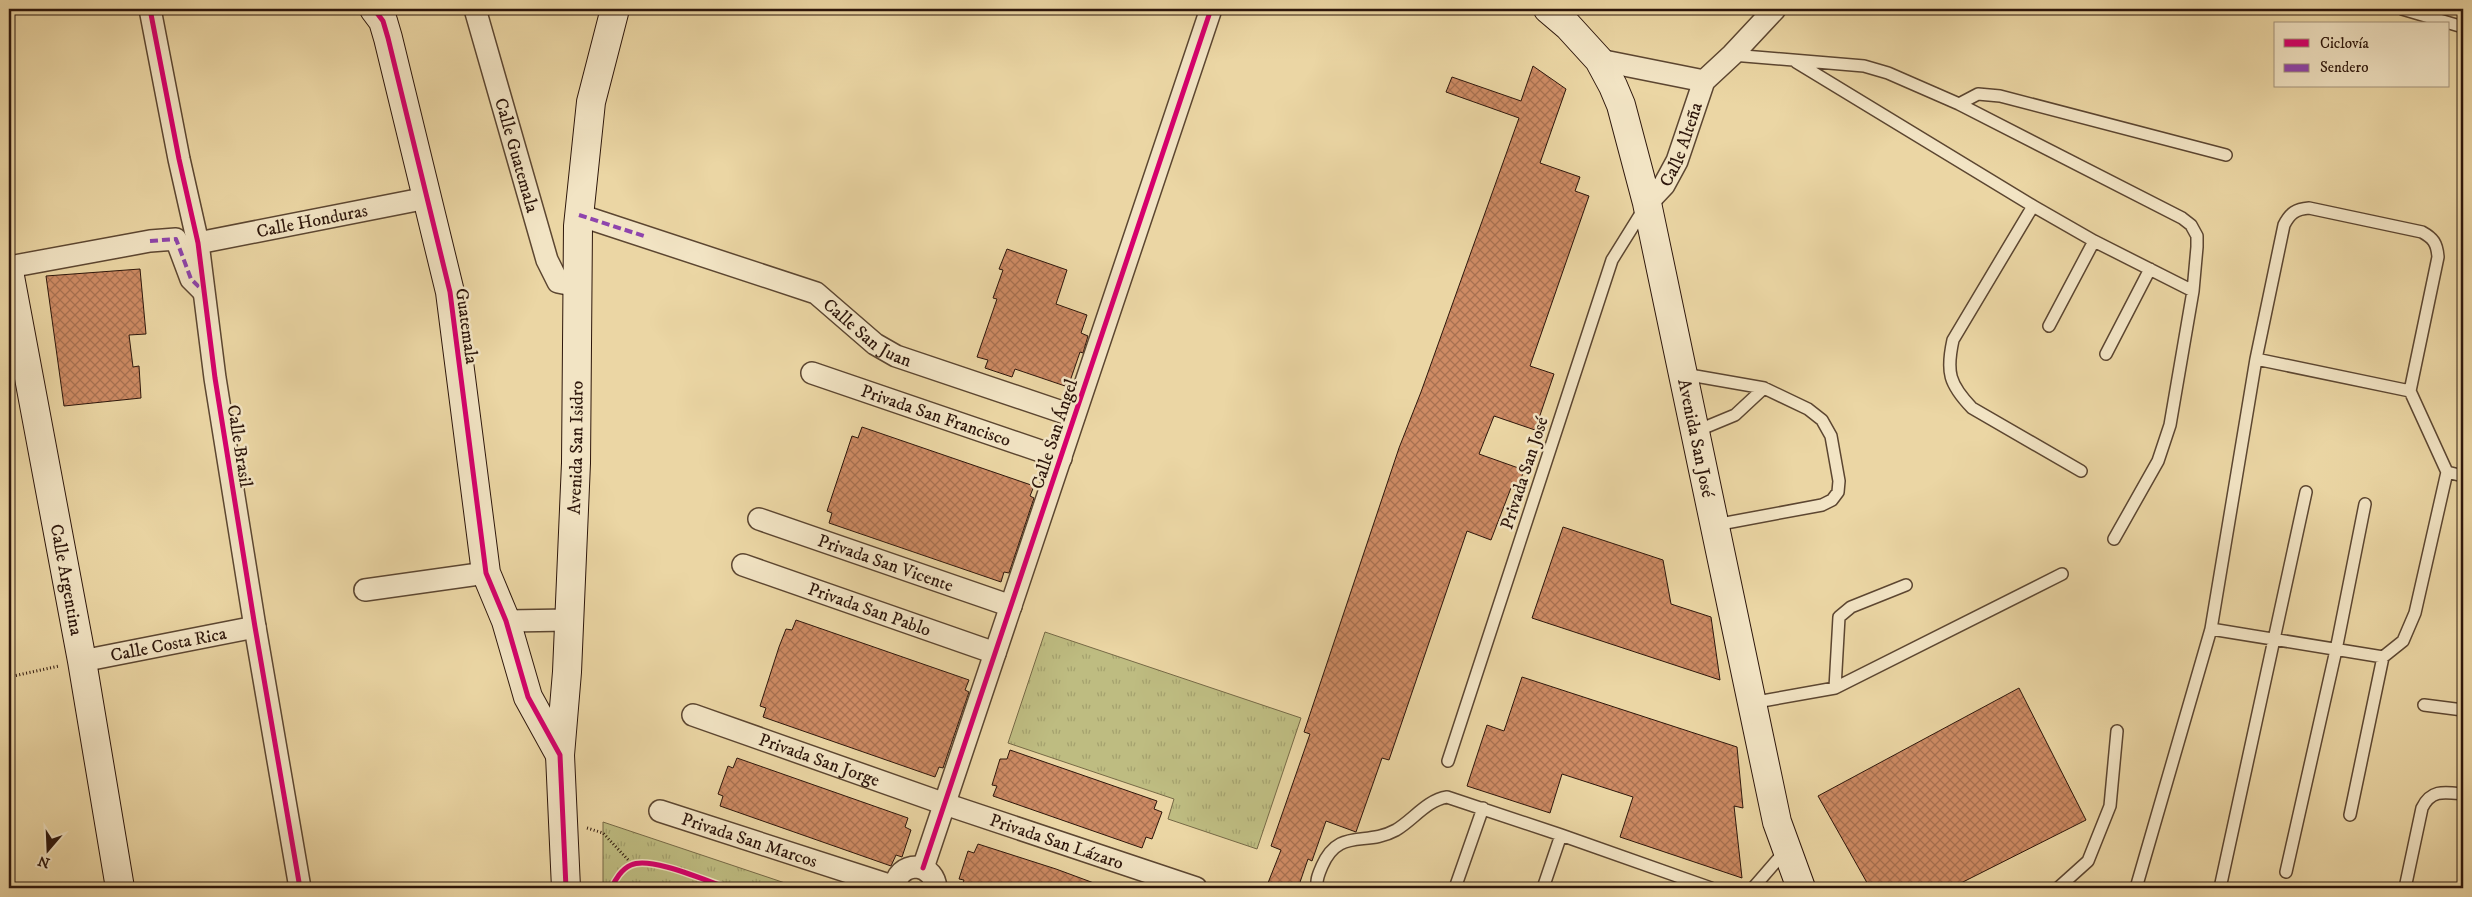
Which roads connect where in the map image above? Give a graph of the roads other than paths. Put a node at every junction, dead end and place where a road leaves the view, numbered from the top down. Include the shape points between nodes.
1 (150, 9) edge
2 (374, 9) edge
3 (475, 9) edge
4 (615, 9) edge
5 (1211, 9) edge
6 (1548, 9) edge
7 (1775, 9) edge
8 (2402, 9) edge
9 (2446, 22) edge
10 (2450, 23) edge
11 (2463, 27) edge
12 (1732, 55) junction
13 (1599, 60) junction
14 (1792, 60) junction
15 (1704, 81) junction
16 (1959, 104) junction
17 (2226, 155) dead end
18 (427, 198) junction
19 (1647, 203) junction
20 (2033, 206) junction
21 (579, 215) junction
22 (2094, 241) junction
23 (198, 243) junction
24 (9, 267) edge
25 (2150, 269) junction
26 (9, 271) edge
27 (578, 286) junction
28 (2193, 291) junction
29 (206, 293) junction
30 (2049, 326) dead end
31 (2106, 354) dead end
32 (2256, 359) junction
33 (812, 373) dead end
34 (1684, 374) junction
35 (1764, 388) junction
36 (2410, 391) junction
37 (1074, 416) junction
38 (1694, 432) junction
39 (1060, 458) junction
40 (2081, 471) dead end
41 (2447, 472) junction
42 (2463, 476) edge
43 (2306, 492) dead end
44 (2365, 504) dead end
45 (759, 519) dead end
46 (1713, 525) junction
47 (2114, 539) dead end
48 (743, 565) dead end
49 (486, 573) junction
50 (2062, 574) dead end
51 (1906, 585) dead end
52 (365, 590) dead end
53 (1011, 606) junction
54 (569, 620) junction
55 (506, 621) junction
56 (255, 627) junction
57 (2211, 629) junction
58 (2275, 640) junction
59 (2336, 650) junction
60 (995, 653) junction
61 (2384, 657) junction
62 (82, 661) junction
63 (1835, 688) junction
64 (1751, 703) junction
65 (2424, 705) dead end
66 (2463, 710) edge
67 (693, 716) dead end
68 (2117, 731) dead end
69 (560, 755) junction
70 (1448, 761) dead end
71 (2463, 794) edge
72 (945, 804) junction
73 (1483, 808) junction
74 (660, 811) dead end
75 (2350, 815) dead end
76 (1561, 834) junction
77 (1786, 850) junction
78 (923, 868) junction
79 (2286, 872) dead end
80 (120, 888) edge
81 (300, 888) edge
82 (566, 888) edge
83 (895, 888) edge
84 (936, 888) edge
85 (1196, 888) edge
86 (1318, 888) edge
87 (1455, 888) edge
88 (1543, 888) edge
89 (1711, 888) edge
90 (1753, 888) edge
91 (1802, 888) edge
92 (2058, 888) edge
93 (2136, 888) edge
94 (2220, 888) edge
95 (2405, 888) edge

1 - 23 street, Calle Brasil
2 - 18 main road, Guatemala via 383,21 388,38
3 - 27 street, Calle Guatemala via 547,260 558,282
4 - 21 main road, Avenida San Isidro via 591,102
5 - 37 street, Calle San Ángel
6 - 13 main road, Avenida San José
7 - 12 street, Calle Alteña
8 - 9 lane
10 - 11 lane
12 - 14 lane
12 - 15 street, Calle Alteña
13 - 15 street, Calle Alteña
13 - 19 main road, Avenida San José via 1621,105
14 - 16 lane via 1864,66
14 - 20 lane
15 - 19 street, Calle Alteña via 1677,161 1664,185
16 - 17 lane via 1978,94 2000,96
16 - 28 lane via 2191,225 2197,242
18 - 23 street, Calle Honduras
18 - 49 main road, Guatemala via 450,292
19 - 34 main road, Avenida San José
19 - 70 lane, Privada San José via 1612,260
20 - 22 lane
20 - 40 lane via 1953,340 1948,365 1958,393 1972,408
21 - 27 main road, Avenida San Isidro
21 - 37 street, Calle San Juan via 816,293 868,338 896,356
22 - 25 lane
22 - 30 lane
23 - 29 street, Calle Brasil
24 - 29 street via 176,239 191,279
25 - 28 lane
25 - 31 lane
26 - 62 main road, Calle Argentina
27 - 54 main road, Avenida San Isidro via 576,463
28 - 47 lane via 2170,425 2158,460
29 - 56 street, Calle Brasil via 215,378
32 - 36 lane
32 - 36 lane via 2284,224 2298,209 2309,208 2422,232 2437,246 2438,257
32 - 57 lane
33 - 39 street, Privada San Francisco
34 - 35 lane
34 - 38 main road, Avenida San José
35 - 38 lane via 1735,415
35 - 46 lane via 1822,420 1831,436 1838,492 1822,505
36 - 41 lane
37 - 39 street, Calle San Ángel
38 - 46 main road, Avenida San José
39 - 53 street, Calle San Ángel
41 - 42 lane
41 - 61 lane via 2415,613 2403,641
43 - 58 lane
44 - 59 lane
45 - 53 street, Privada San Vicente
46 - 64 main road, Avenida San José
48 - 60 street, Privada San Pablo
49 - 52 street
49 - 55 main road, Guatemala
50 - 63 lane
51 - 63 lane via 1851,607 1839,618
53 - 60 street, Calle San Ángel
54 - 55 street
54 - 69 main road, Avenida San Isidro
55 - 69 main road via 528,697
56 - 62 street, Calle Costa Rica
56 - 81 street, Calle Brasil
57 - 58 lane
57 - 93 lane
58 - 59 lane
58 - 94 lane
59 - 61 lane
59 - 79 lane
60 - 72 street, Calle San Ángel
61 - 75 lane
62 - 80 main road, Calle Argentina
63 - 64 lane
64 - 77 main road, Avenida San José
65 - 66 lane
67 - 72 street, Privada San Jorge
68 - 92 lane via 2110,806 2088,861
69 - 82 main road, Avenida San Isidro
71 - 95 lane via 2435,793 2426,798
72 - 78 street, Calle San Ángel
72 - 85 street, Privada San Lázaro
73 - 76 lane
73 - 86 lane via 1454,798 1441,798 1388,834 1337,844 1328,853 1319,873
73 - 87 lane
74 - 83 street, Privada San Marcos
76 - 88 lane
76 - 89 lane
77 - 90 lane
77 - 91 main road, Avenida San José
78 - 83 street via 906,869 898,876
78 - 84 street via 933,876

